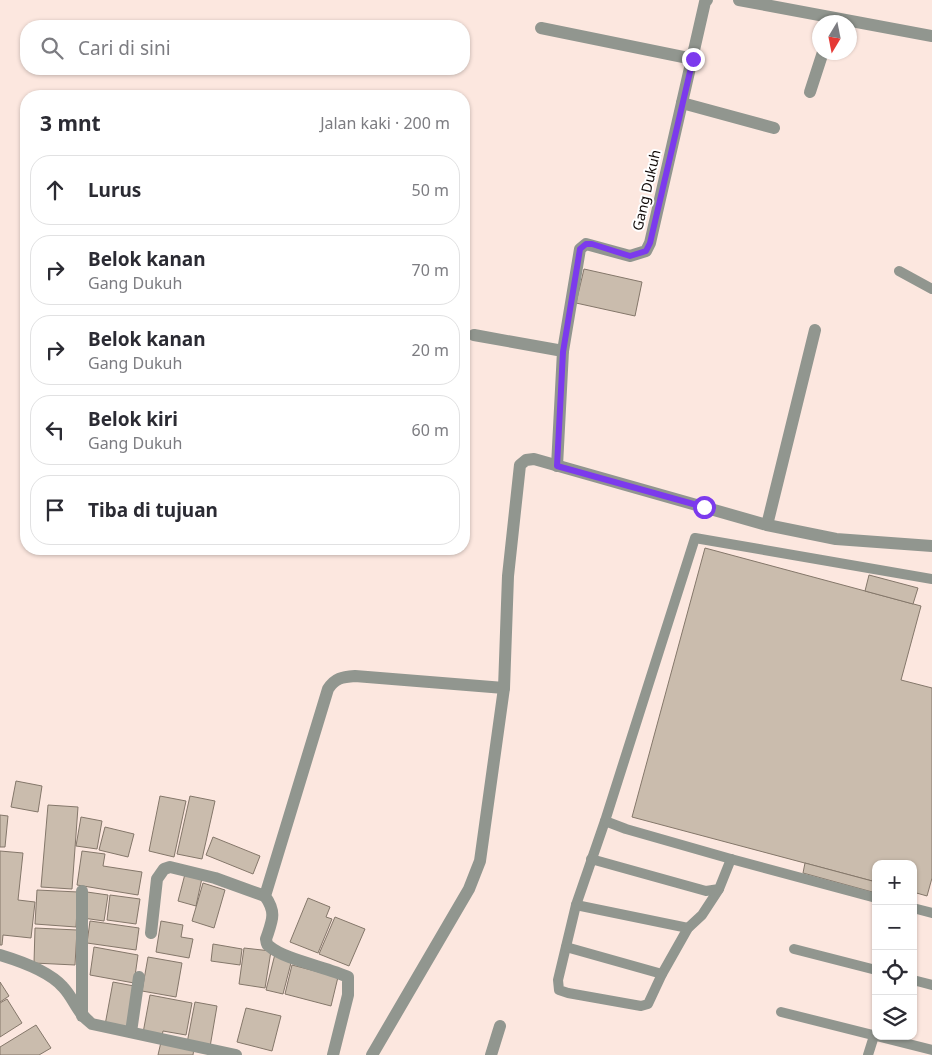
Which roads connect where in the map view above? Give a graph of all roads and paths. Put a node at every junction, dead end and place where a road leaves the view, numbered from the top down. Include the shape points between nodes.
1 (707, 0) edge
2 (739, 0) edge
3 (812, 15) edge
4 (857, 24) edge
5 (541, 28) dead end
6 (932, 36) edge
7 (693, 59) junction
8 (820, 60) edge
9 (810, 92) dead end
10 (682, 103) junction
11 (774, 128) dead end
12 (899, 270) dead end
13 (932, 289) edge
14 (815, 330) dead end
15 (474, 335) dead end
16 (563, 352) junction
17 (557, 466) junction
18 (767, 525) junction
19 (932, 546) edge
20 (932, 578) edge
21 (504, 688) junction
22 (605, 821) junction
23 (591, 859) junction
24 (731, 859) junction
25 (719, 889) junction
26 (82, 891) dead end
27 (265, 896) junction
28 (872, 897) edge
29 (576, 905) junction
30 (917, 909) edge
31 (932, 913) edge
32 (688, 928) junction
33 (150, 934) dead end
34 (566, 947) junction
35 (794, 949) dead end
36 (0, 955) edge
37 (872, 969) edge
38 (662, 974) junction
39 (138, 978) dead end
40 (917, 981) edge
41 (932, 985) edge
42 (781, 1012) dead end
43 (82, 1016) junction
44 (500, 1026) dead end
45 (131, 1032) junction
46 (872, 1035) edge
47 (873, 1040) edge
48 (892, 1040) edge
49 (932, 1049) edge
50 (236, 1055) edge
51 (333, 1055) edge
52 (372, 1055) edge
53 (491, 1055) edge
54 (868, 1055) edge

1 - 7 street, Gang Dukuh
2 - 3 street
4 - 6 street
5 - 7 street
7 - 10 street, Gang Dukuh
8 - 9 street
10 - 11 street
10 - 16 street, Gang Dukuh via 646,251 630,256 592,244 580,249
12 - 13 lane
14 - 18 street
15 - 16 street
16 - 17 street, Gang Dukuh
17 - 18 street
17 - 21 street via 534,459 520,465 508,576
18 - 19 street via 836,539
20 - 22 lane via 695,538
21 - 27 street via 355,676 334,681 328,689
21 - 52 street via 480,861 468,889
22 - 23 lane
22 - 24 lane
23 - 25 lane via 706,891
23 - 29 lane
24 - 25 lane
24 - 28 lane
25 - 32 lane via 702,915
26 - 43 street
27 - 33 street via 215,878 164,868 157,879
27 - 51 street via 273,911 266,939 270,947 348,978 348,995
29 - 32 lane
29 - 34 lane
30 - 31 lane
32 - 38 lane
34 - 38 lane
34 - 38 lane via 558,980 559,990 568,993 641,1006 648,1004
35 - 37 lane
36 - 43 street via 56,981
39 - 45 street
40 - 41 lane
42 - 46 lane
43 - 45 street via 92,1024
44 - 53 street
45 - 50 street
47 - 54 lane
48 - 49 lane

